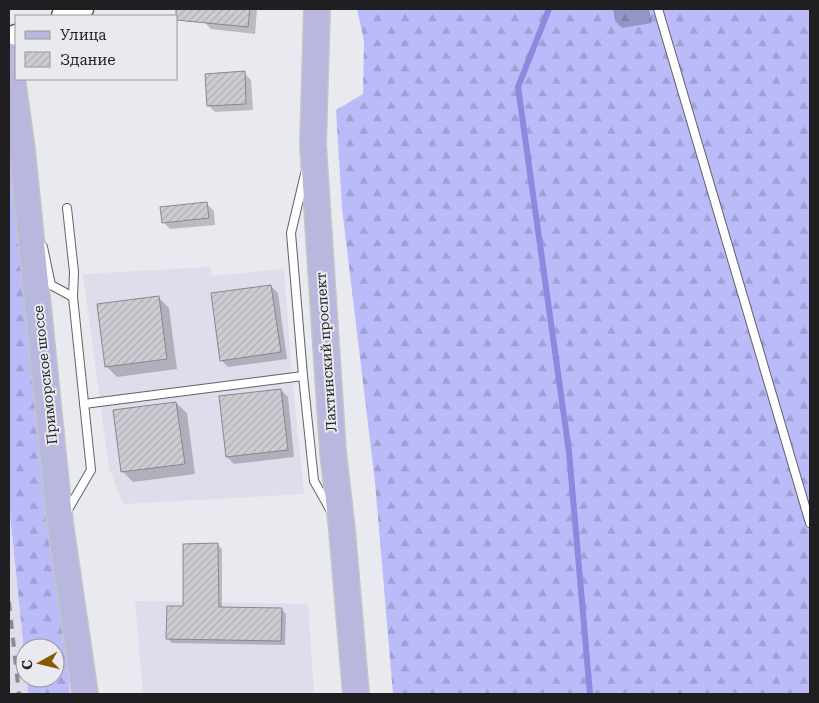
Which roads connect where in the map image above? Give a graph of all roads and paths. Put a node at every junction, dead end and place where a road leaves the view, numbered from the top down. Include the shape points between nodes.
1 (82, 9) edge
2 (316, 9) edge
3 (658, 9) edge
4 (66, 15) edge
5 (9, 56) edge
6 (313, 144) junction
7 (22, 150) junction
8 (67, 208) dead end
9 (37, 218) dead end
10 (41, 237) dead end
11 (73, 297) junction
12 (303, 376) junction
13 (84, 404) junction
14 (60, 523) junction
15 (810, 523) edge
16 (342, 530) junction
17 (353, 691) edge
18 (86, 694) edge

1 - 4 main road
2 - 6 main road, Лахтинский проспект
3 - 15 lane
5 - 7 main road, Приморское шоссе
6 - 12 lane via 291,233
6 - 16 main road, Лахтинский проспект via 333,452
7 - 9 lane
7 - 14 main road, Приморское шоссе
8 - 11 lane via 74,272
10 - 11 lane via 51,285
11 - 13 lane
12 - 13 lane
12 - 16 lane via 314,481
13 - 14 lane via 91,470
14 - 18 main road, Приморское шоссе
16 - 17 main road, Лахтинский проспект

